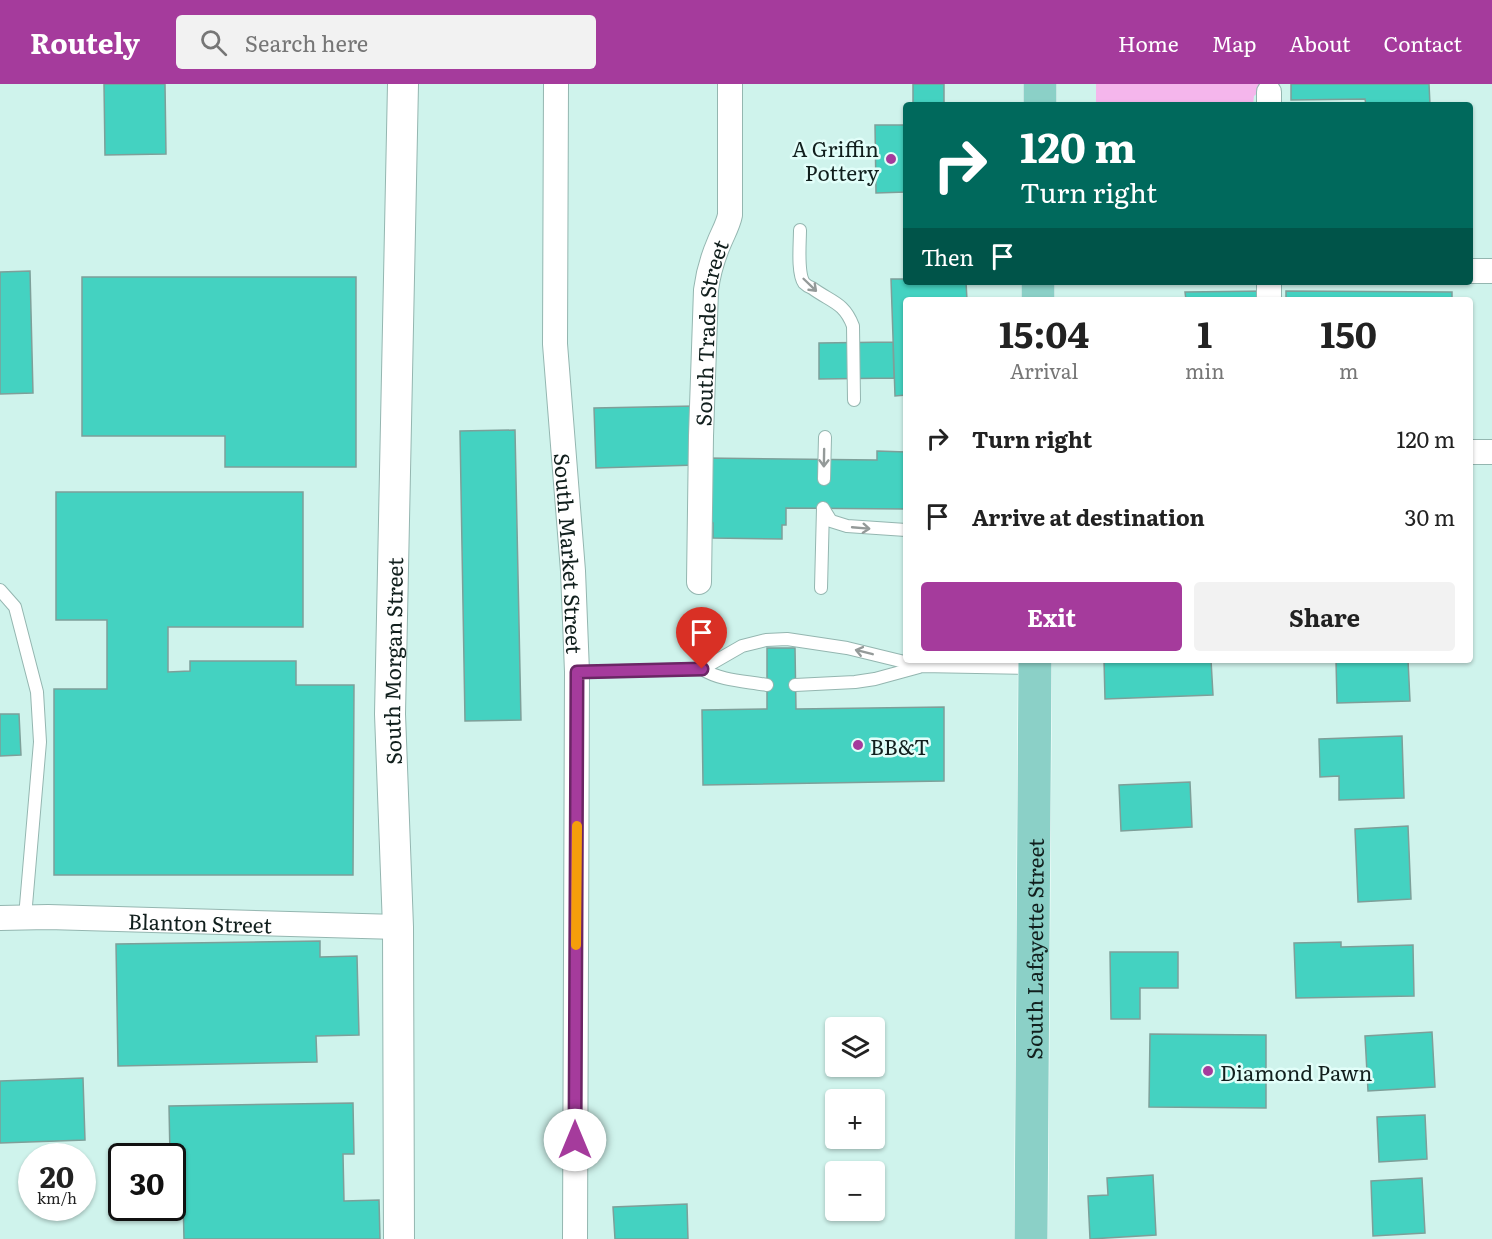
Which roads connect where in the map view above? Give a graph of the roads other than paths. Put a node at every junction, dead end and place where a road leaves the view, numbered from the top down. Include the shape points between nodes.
1 (402, 84) edge
2 (556, 84) edge
3 (730, 84) edge
4 (1040, 84) edge
5 (1040, 102) edge
6 (800, 230) dead end
7 (1473, 271) edge
8 (1492, 271) edge
9 (854, 400) dead end
10 (825, 437) dead end
11 (1473, 452) edge
12 (1492, 452) edge
13 (824, 479) dead end
14 (903, 530) edge
15 (699, 582) dead end
16 (821, 588) dead end
17 (0, 590) edge
18 (903, 662) edge
19 (909, 663) edge
20 (1035, 664) edge
21 (921, 666) junction
22 (702, 669) junction
23 (577, 672) junction
24 (767, 685) dead end
25 (795, 685) dead end
26 (25, 917) junction
27 (0, 918) edge
28 (398, 927) junction
29 (399, 1239) edge
30 (575, 1239) edge
31 (1032, 1239) edge

1 - 28 street, South Morgan Street via 390,714
2 - 23 street, South Market Street via 555,344
3 - 15 street, South Trade Street via 730,215 709,270 706,290
4 - 5 main road
6 -> 9 lane via 804,283 837,303 853,326
7 - 8 street
10 -> 13 lane
11 - 12 street
16 -> 14 lane via 823,508 831,521 848,526
17 - 26 lane via 15,607 37,692 40,742
18 -> 22 lane via 787,639 742,646
21 -> 19 lane
20 - 21 lane
20 - 31 main road, South Lafayette Street
21 - 25 lane via 875,679
22 - 23 lane
22 - 24 lane via 721,678
23 - 30 street, South Market Street
26 - 27 street, Blanton Street
26 - 28 street, Blanton Street
28 - 29 street, South Morgan Street

